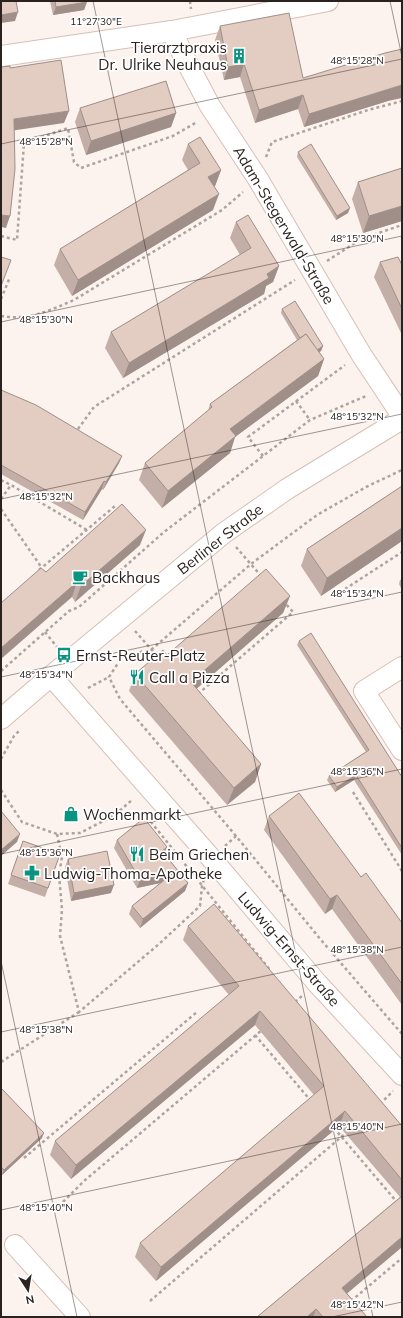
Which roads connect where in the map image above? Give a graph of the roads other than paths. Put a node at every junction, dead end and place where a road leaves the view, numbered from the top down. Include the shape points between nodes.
1 (328, 1) edge
2 (172, 31) junction
3 (1, 56) edge
4 (402, 416) edge
5 (402, 420) edge
6 (402, 667) edge
7 (51, 676) junction
8 (1, 719) edge
9 (402, 750) edge
10 (400, 1081) edge
11 (15, 1245) dead end
12 (80, 1317) edge

1 - 2 street
2 - 3 street
2 - 4 street, Adam-Stegerwald-Straße via 210,106 258,179 361,354
5 - 7 street, Berliner Straße via 287,489 224,533
6 - 9 street via 364,691
7 - 8 street, Berliner Straße
7 - 10 street, Ludwig-Ernst-Straße via 140,793 211,858
11 - 12 street

